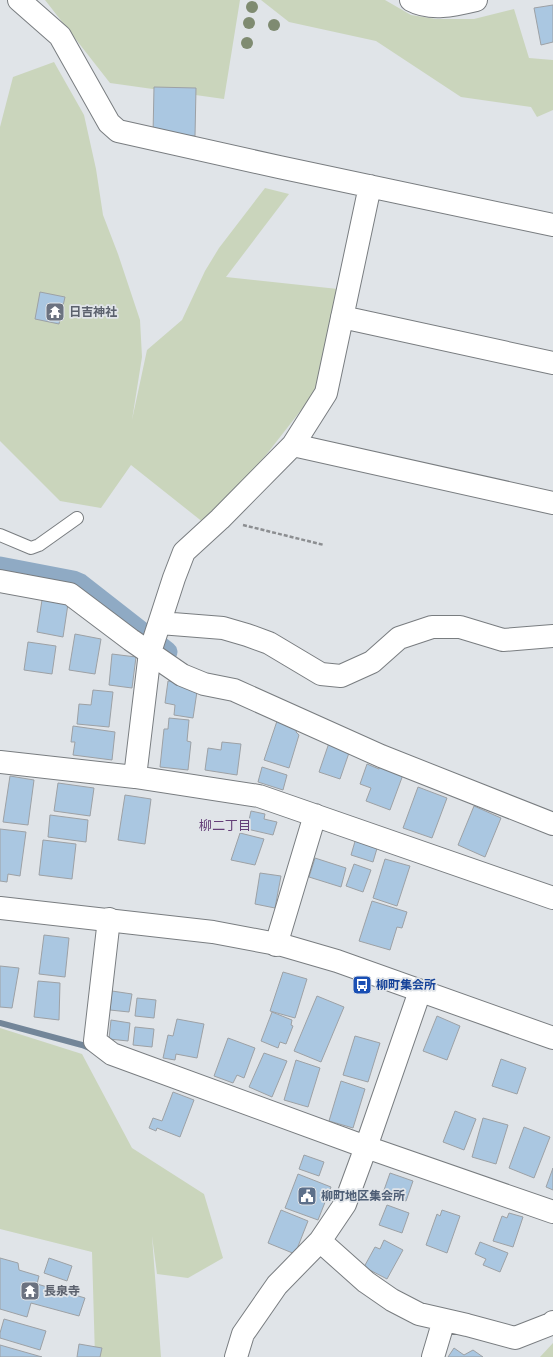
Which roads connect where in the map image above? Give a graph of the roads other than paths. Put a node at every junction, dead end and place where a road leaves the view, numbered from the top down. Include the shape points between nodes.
1 (20, 0) edge
2 (411, 0) edge
3 (476, 0) edge
4 (370, 186) junction
5 (553, 225) edge
6 (342, 317) junction
7 (553, 363) edge
8 (293, 445) junction
9 (553, 503) edge
10 (77, 518) dead end
11 (0, 535) edge
12 (0, 582) edge
13 (160, 624) junction
14 (553, 636) edge
15 (150, 652) junction
16 (0, 762) edge
17 (135, 776) junction
18 (315, 815) junction
19 (553, 824) edge
20 (553, 898) edge
21 (0, 908) edge
22 (109, 919) junction
23 (276, 944) junction
24 (420, 991) junction
25 (553, 1038) edge
26 (366, 1148) junction
27 (553, 1212) edge
28 (320, 1241) junction
29 (444, 1320) junction
30 (553, 1322) edge
31 (236, 1357) edge
32 (433, 1357) edge

1 - 4 street via 60,36 109,123 118,131
2 - 3 street via 440,7
4 - 5 street
4 - 6 street
6 - 7 street
6 - 8 street via 326,393
8 - 9 street
8 - 13 street via 220,520 184,552
10 - 11 lane via 39,546 31,548
12 - 15 street via 70,594
13 - 14 street via 223,628 269,643 320,674 340,676 372,662 399,638 432,627 460,627 503,640
13 - 15 street
15 - 17 street
15 - 19 street via 182,675 204,684 234,690 381,756
16 - 17 street
17 - 18 street via 259,796
18 - 20 street
18 - 23 street
21 - 22 street
22 - 23 street via 213,932
22 - 26 street via 95,1041 112,1054
23 - 24 street via 337,961
24 - 25 street
24 - 26 street
26 - 27 street
26 - 28 street via 345,1204
28 - 29 street via 366,1282 392,1300 419,1314
28 - 31 street via 277,1285 244,1334
29 - 30 street via 515,1338
29 - 32 street

